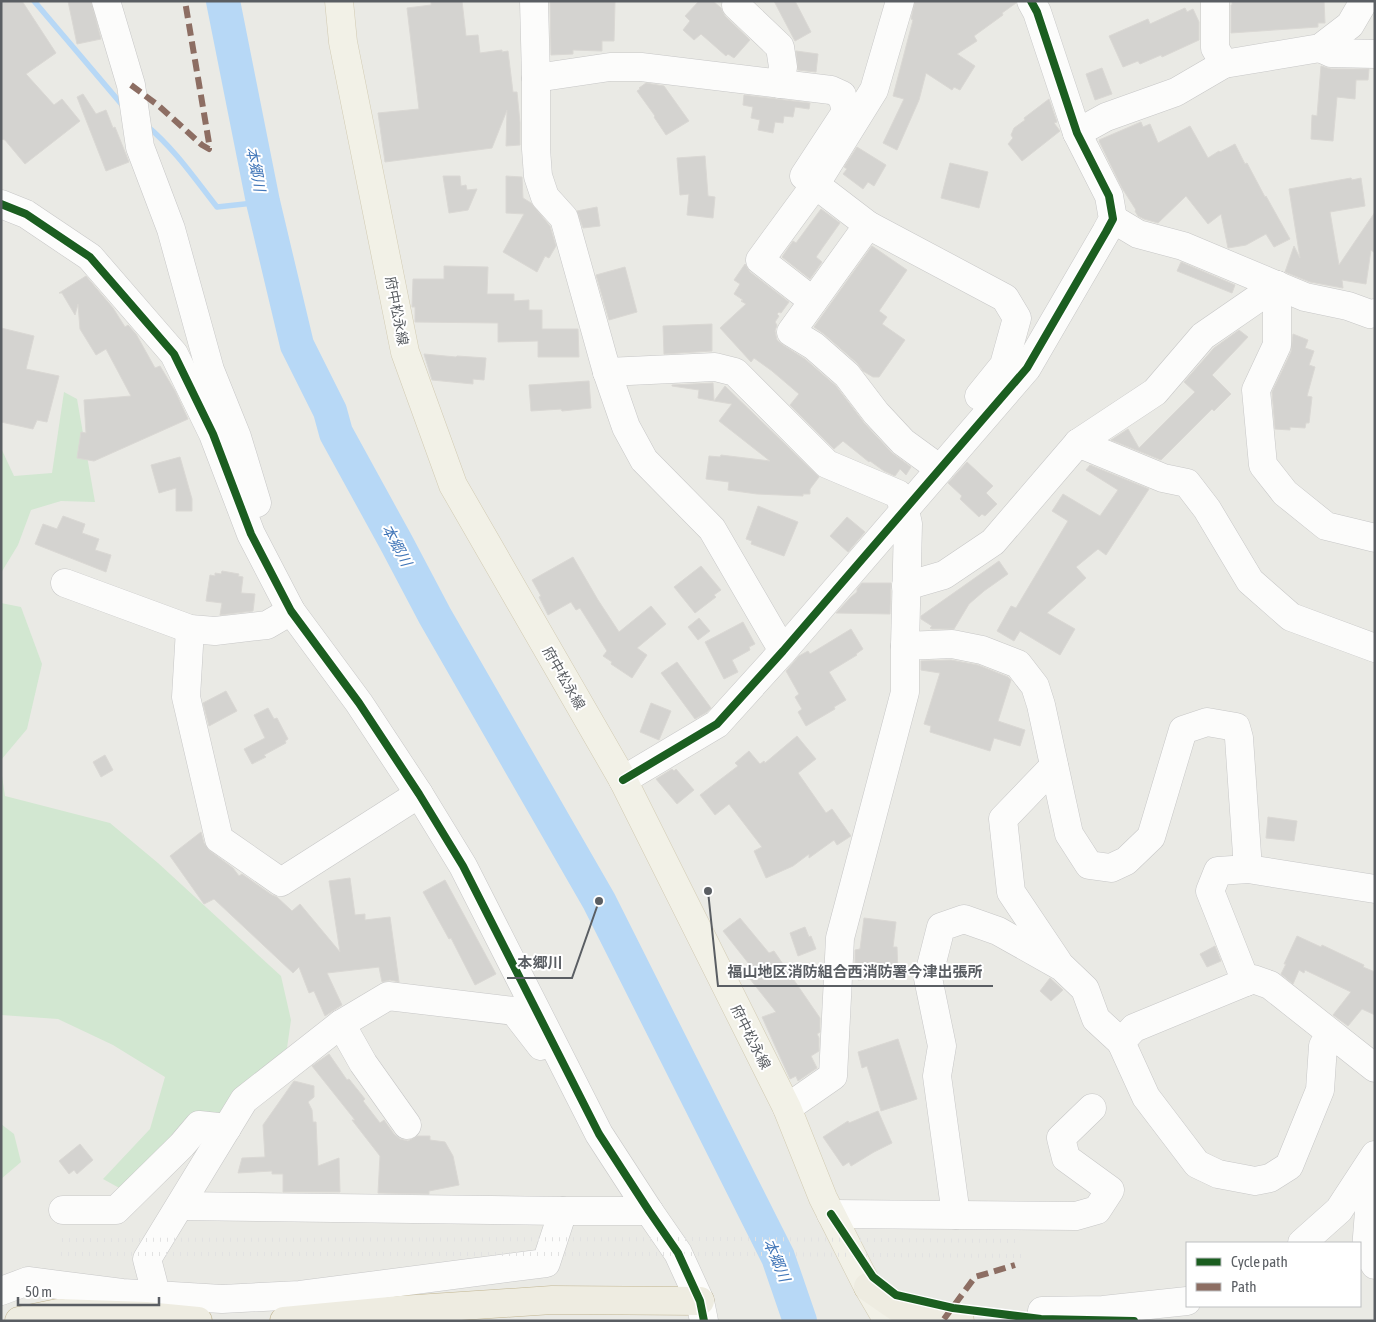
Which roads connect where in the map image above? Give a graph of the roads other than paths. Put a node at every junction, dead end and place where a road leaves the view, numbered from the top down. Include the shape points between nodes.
1 (106, 1) edge
2 (339, 1) edge
3 (534, 1) edge
4 (900, 1) edge
5 (1031, 1) edge
6 (1215, 1) edge
7 (1364, 1) edge
8 (736, 5) dead end
9 (1320, 48) junction
10 (1375, 54) edge
11 (1224, 64) junction
12 (536, 78) junction
13 (780, 84) junction
14 (1078, 133) junction
15 (815, 185) junction
16 (1, 204) edge
17 (1113, 219) junction
18 (868, 225) junction
19 (1277, 285) junction
20 (813, 301) junction
21 (1375, 313) edge
22 (607, 372) junction
23 (1078, 443) junction
24 (940, 469) junction
25 (905, 510) junction
26 (251, 534) junction
27 (1375, 538) edge
28 (65, 583) dead end
29 (906, 586) junction
30 (291, 611) junction
31 (190, 629) junction
32 (905, 646) junction
33 (1375, 648) edge
34 (784, 651) junction
35 (1054, 766) junction
36 (623, 780) junction
37 (419, 794) junction
38 (1248, 869) junction
39 (1375, 889) edge
40 (1062, 967) junction
41 (1246, 982) junction
42 (341, 1024) junction
43 (1330, 1033) junction
44 (1121, 1042) junction
45 (1375, 1068) edge
46 (579, 1094) junction
47 (787, 1108) junction
48 (1092, 1108) dead end
49 (407, 1124) dead end
50 (227, 1128) junction
51 (1375, 1155) edge
52 (1375, 1177) edge
53 (180, 1206) junction
54 (63, 1210) dead end
55 (563, 1211) junction
56 (649, 1211) junction
57 (831, 1214) junction
58 (956, 1215) junction
59 (1303, 1242) edge
60 (1375, 1265) edge
61 (154, 1282) dead end
62 (868, 1287) junction
63 (1, 1291) edge
64 (1186, 1301) edge
65 (702, 1311) edge
66 (948, 1320) edge
67 (19, 1321) edge
68 (198, 1321) edge
69 (284, 1321) edge
70 (888, 1321) edge
71 (1041, 1321) edge

1 - 26 street via 131,85 140,147 171,229 210,370 237,437 260,514
2 - 36 main road, 府中松永線 via 343,42 405,352 453,485
3 - 12 street
4 - 15 street via 874,90
5 - 14 street
6 - 11 street via 1215,48
7 - 9 street via 1350,25
8 - 13 street via 780,47 783,67
9 - 10 street via 1331,53
9 - 11 street
11 - 14 street via 1176,92 1106,117
12 - 13 street via 610,67 641,67
12 - 22 street via 538,176 545,197 564,218
13 - 15 street via 830,90 842,95 846,112 804,176
14 - 17 street via 1109,196
15 - 18 street
15 - 20 street via 760,260
16 - 26 street via 26,214 90,257 174,354 213,434
17 - 19 street via 1138,234 1183,246
17 - 24 street via 1027,368
18 - 20 street
18 - 24 street via 1005,298 1016,318 1004,365 934,451
19 - 21 street via 1305,297
19 - 23 street via 1203,336 1155,392
19 - 27 street via 1277,345 1256,390 1263,465 1285,493 1326,526
20 - 24 street via 791,332 814,346 848,375 903,442
22 - 25 street via 715,367 735,372 827,464 898,494
22 - 34 street via 626,427 644,460 712,529
23 - 29 street via 993,542 944,575
23 - 33 street via 1163,478 1187,483 1207,509 1250,581 1291,617
24 - 25 street
25 - 29 street via 908,524
25 - 34 street
26 - 30 street
28 - 31 street
29 - 32 street
30 - 31 street via 267,625 215,631
30 - 37 street via 360,703
31 - 37 street via 186,697 219,839 281,882
32 - 35 street via 952,644 982,650 1018,664 1035,686
32 - 47 street via 905,692 840,938 832,1076
34 - 36 street via 716,724
35 - 38 street via 1069,834 1089,865 1110,868 1126,861 1151,837 1183,730 1206,722 1236,727 1240,738
35 - 40 street via 1003,819 1011,892
36 - 47 main road, 府中松永線
37 - 46 street via 463,866
38 - 39 street
38 - 41 street via 1218,871 1210,891
40 - 44 street via 1085,989 1096,1019
40 - 58 street via 998,931 964,919 941,928 928,978 942,1046 937,1076
41 - 43 street via 1253,979 1270,985
41 - 44 street via 1134,1028
42 - 46 street via 388,996 514,1012
42 - 49 street via 363,1063
42 - 50 street via 244,1100
43 - 44 street via 1323,1046 1320,1090 1289,1166 1270,1178 1255,1181 1218,1174 1198,1164 1146,1097
43 - 45 street
46 - 56 street via 599,1134
47 - 57 main road, 府中松永線
48 - 58 street via 1061,1138 1066,1158 1110,1190 1097,1210 1076,1216
50 - 53 street
50 - 54 street via 199,1125 116,1210
51 - 59 street via 1339,1210
52 - 60 street via 1366,1250
53 - 55 street
53 - 61 street via 147,1259
55 - 56 street
55 - 63 street via 546,1264 300,1295 222,1299 122,1293 28,1281
56 - 65 street via 678,1253
57 - 58 street
57 - 62 main road, 府中松永線
62 - 66 highway via 897,1307
62 - 70 main road, 府中松永線
64 - 71 street via 1103,1310 1042,1311
65 - 69 highway via 552,1300
67 - 68 highway via 58,1313

